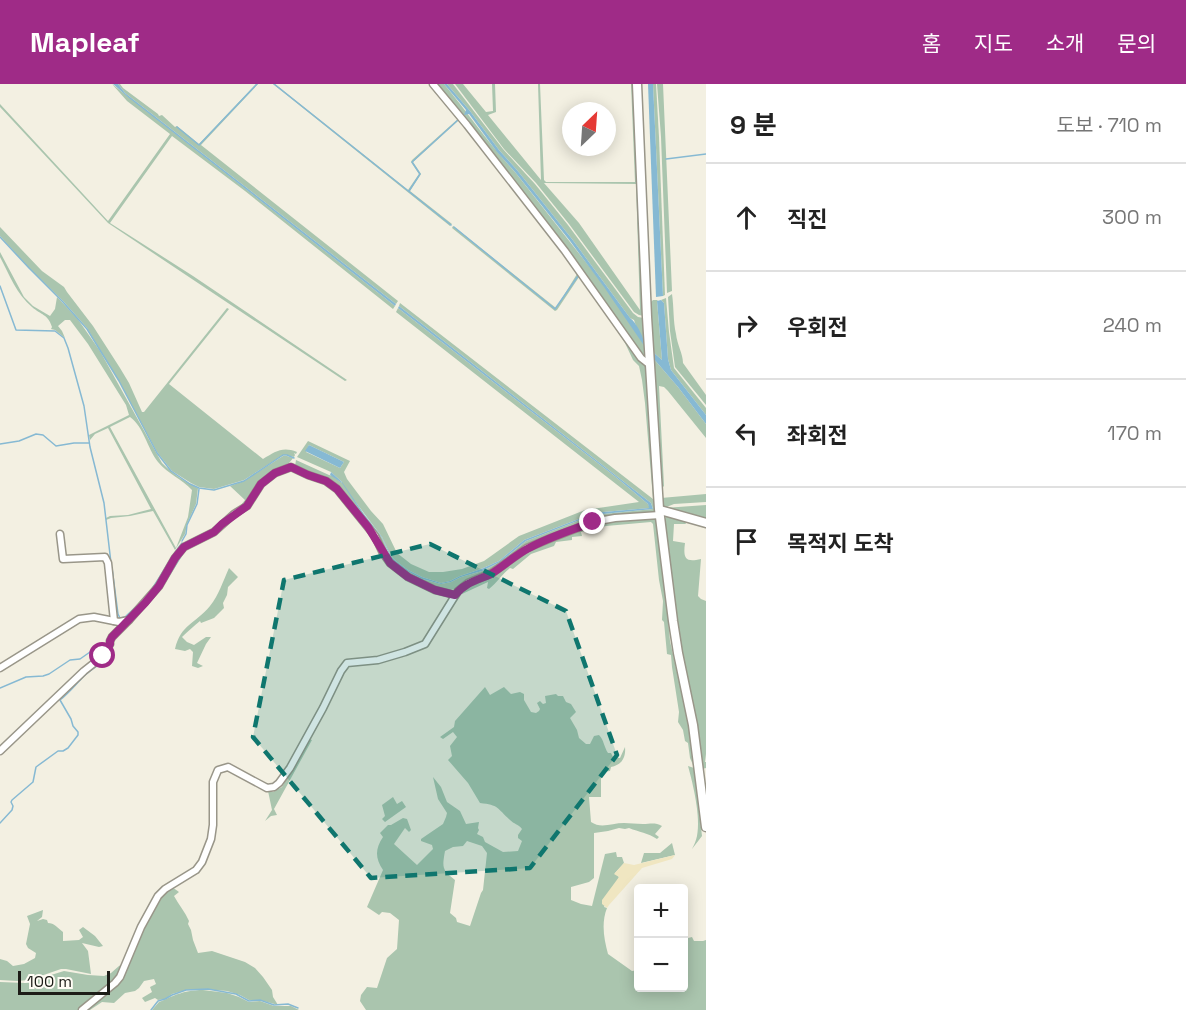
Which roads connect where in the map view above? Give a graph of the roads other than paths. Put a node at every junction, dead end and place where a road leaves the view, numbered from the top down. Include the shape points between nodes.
1 (433, 84) edge
2 (637, 84) edge
3 (650, 361) junction
4 (660, 509) junction
5 (706, 523) edge
6 (60, 534) dead end
7 (455, 595) junction
8 (129, 620) junction
9 (114, 621) junction
10 (0, 668) edge
11 (0, 751) edge
12 (706, 827) edge
13 (82, 1010) edge

1 - 3 street via 565,251 641,358
2 - 3 main road
3 - 4 main road
4 - 5 main road
4 - 7 street via 593,522 527,548
4 - 12 main road via 673,621 693,725
6 - 9 street via 63,559 105,557
7 - 8 street via 408,577 390,563 368,527 337,489 291,467 261,484 247,506 214,532 184,547 159,586
7 - 13 street via 425,644 378,660 348,663 290,768 274,787 267,788 228,767 218,770 213,782 211,839 202,862 158,896 120,977
8 - 9 street
8 - 11 street via 112,637 103,656
9 - 10 street via 78,619

